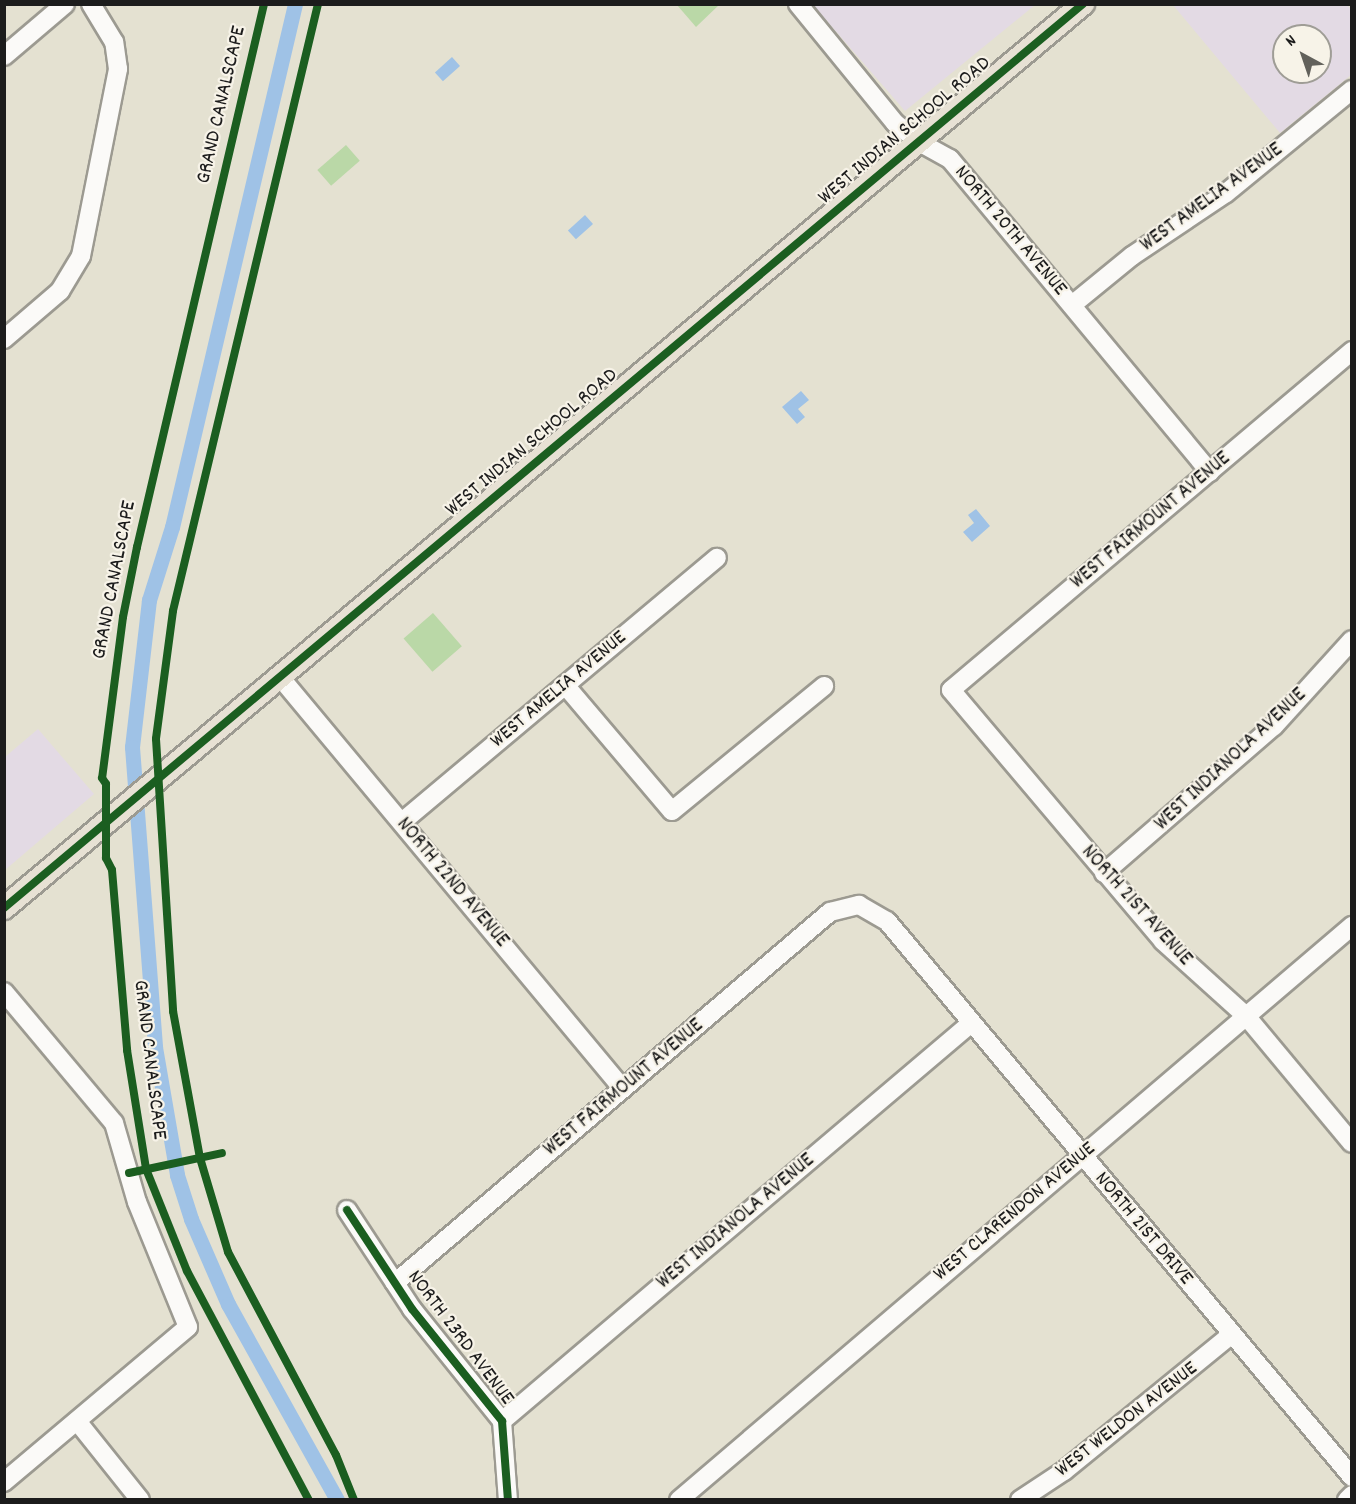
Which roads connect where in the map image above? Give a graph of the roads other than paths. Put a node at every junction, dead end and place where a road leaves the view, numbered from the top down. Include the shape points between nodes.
1 (65, 4) edge
2 (91, 4) edge
3 (798, 4) edge
4 (1083, 4) edge
5 (4, 56) edge
6 (1352, 90) edge
7 (919, 142) junction
8 (1072, 305) junction
9 (4, 339) edge
10 (1352, 351) edge
11 (1210, 472) junction
12 (717, 558) dead end
13 (1352, 640) edge
14 (280, 677) junction
15 (565, 686) junction
16 (824, 686) dead end
17 (951, 690) joint
18 (402, 822) junction
19 (1104, 873) junction
20 (860, 905) joint
21 (4, 908) edge
22 (1352, 926) edge
23 (4, 992) edge
24 (1246, 1016) junction
25 (970, 1024) junction
26 (623, 1089) junction
27 (1352, 1143) edge
28 (1082, 1156) junction
29 (347, 1210) dead end
30 (395, 1283) junction
31 (1231, 1335) junction
32 (78, 1421) junction
33 (502, 1421) junction
34 (1352, 1477) edge
35 (4, 1482) edge
36 (1352, 1496) edge
37 (140, 1500) edge
38 (508, 1500) edge
39 (679, 1500) edge
40 (1020, 1500) edge
41 (1347, 1500) edge

1 - 5 street
2 - 9 street via 114,42 118,69 81,256 60,291
3 - 7 street, NORTH 20TH AVENUE via 895,123
4 - 7 main road, WEST INDIAN SCHOOL ROAD
6 - 8 street, WEST AMELIA AVENUE via 1226,193 1132,256
7 - 8 street, NORTH 20TH AVENUE via 950,159
7 - 14 main road, WEST INDIAN SCHOOL ROAD
8 - 11 street, NORTH 20TH AVENUE
10 - 11 street, WEST FAIRMOUNT AVENUE
11 - 17 street, WEST FAIRMOUNT AVENUE
12 - 15 street, WEST AMELIA AVENUE
13 - 19 street, WEST INDIANOLA AVENUE via 1274,726
14 - 18 street, NORTH 22ND AVENUE
14 - 21 main road, WEST INDIAN SCHOOL ROAD
15 - 16 street via 672,811
15 - 18 street, WEST AMELIA AVENUE
17 - 19 street, NORTH 21ST AVENUE
18 - 26 street, NORTH 22ND AVENUE
19 - 24 street, NORTH 21ST AVENUE via 1163,941
20 - 25 street, NORTH 21ST DRIVE via 887,921
20 - 26 street, WEST FAIRMOUNT AVENUE via 830,912
22 - 24 street, WEST CLARENDON AVENUE
23 - 32 street via 114,1123 137,1202 188,1327
24 - 27 street, NORTH 21ST AVENUE
24 - 28 street, WEST CLARENDON AVENUE
25 - 28 street, NORTH 21ST DRIVE
25 - 33 street, WEST INDIANOLA AVENUE
26 - 30 street, WEST FAIRMOUNT AVENUE
28 - 31 street, NORTH 21ST DRIVE
28 - 39 street, WEST CLARENDON AVENUE
29 - 30 street, NORTH 23RD AVENUE
30 - 33 street, NORTH 23RD AVENUE
31 - 34 street, NORTH 21ST DRIVE
31 - 40 street, WEST WELDON AVENUE via 1073,1465
32 - 35 street
32 - 37 street
33 - 38 street, NORTH 23RD AVENUE
36 - 41 street

